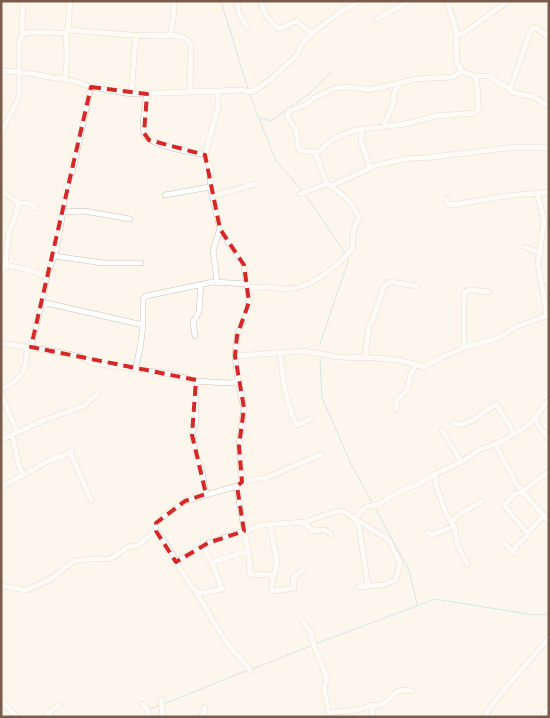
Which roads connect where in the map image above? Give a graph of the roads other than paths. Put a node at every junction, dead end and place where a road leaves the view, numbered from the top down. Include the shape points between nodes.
1 (22, 1) edge
2 (70, 1) edge
3 (174, 1) edge
4 (238, 1) edge
5 (260, 1) edge
6 (360, 1) edge
7 (409, 1) edge
8 (447, 1) edge
9 (508, 1) edge
10 (377, 19) dead end
11 (247, 27) dead end
12 (67, 31) junction
13 (312, 34) junction
14 (22, 35) junction
15 (136, 35) junction
16 (170, 35) junction
17 (456, 36) junction
18 (549, 37) edge
19 (1, 71) edge
20 (462, 71) junction
21 (20, 72) junction
22 (474, 76) junction
23 (65, 79) junction
24 (400, 83) junction
25 (91, 87) junction
26 (510, 89) junction
27 (190, 92) junction
28 (218, 92) junction
29 (131, 94) junction
30 (146, 94) junction
31 (548, 104) edge
32 (383, 127) junction
33 (362, 130) junction
34 (1, 133) edge
35 (549, 148) edge
36 (1, 151) edge
37 (315, 152) junction
38 (1, 155) edge
39 (205, 155) junction
40 (370, 168) junction
41 (256, 184) dead end
42 (329, 185) junction
43 (210, 187) junction
44 (1, 191) edge
45 (549, 192) edge
46 (539, 193) junction
47 (300, 194) dead end
48 (165, 195) dead end
49 (212, 196) junction
50 (446, 199) dead end
51 (19, 203) junction
52 (36, 208) dead end
53 (63, 212) junction
54 (130, 219) dead end
55 (220, 229) junction
56 (525, 247) dead end
57 (540, 253) junction
58 (54, 256) junction
59 (141, 263) dead end
60 (5, 266) junction
61 (1, 274) edge
62 (47, 276) junction
63 (217, 282) junction
64 (201, 284) junction
65 (248, 286) junction
66 (417, 286) dead end
67 (489, 292) dead end
68 (42, 302) junction
69 (548, 315) edge
70 (143, 325) junction
71 (196, 336) dead end
72 (1, 343) edge
73 (29, 347) junction
74 (464, 348) junction
75 (280, 353) junction
76 (235, 356) junction
77 (365, 357) junction
78 (416, 364) junction
79 (135, 369) junction
80 (196, 381) junction
81 (238, 382) junction
82 (1, 389) edge
83 (1, 393) edge
84 (97, 394) dead end
85 (549, 399) edge
86 (396, 409) dead end
87 (536, 417) junction
88 (312, 418) dead end
89 (453, 423) dead end
90 (442, 430) dead end
91 (514, 433) junction
92 (14, 434) junction
93 (549, 439) edge
94 (1, 440) edge
95 (495, 444) junction
96 (322, 454) dead end
97 (461, 462) junction
98 (549, 472) edge
99 (23, 474) junction
100 (435, 474) junction
101 (239, 484) junction
102 (1, 487) edge
103 (522, 491) junction
104 (206, 494) junction
105 (92, 500) dead end
106 (482, 501) dead end
107 (542, 512) junction
108 (355, 518) junction
109 (549, 522) edge
110 (300, 523) junction
111 (452, 524) junction
112 (270, 525) junction
113 (156, 531) junction
114 (244, 531) junction
115 (428, 532) dead end
116 (526, 533) junction
117 (331, 534) dead end
118 (504, 543) dead end
119 (204, 546) junction
120 (248, 551) junction
121 (176, 562) junction
122 (212, 562) junction
123 (467, 564) dead end
124 (304, 570) dead end
125 (273, 578) junction
126 (1, 586) edge
127 (368, 586) junction
128 (358, 587) dead end
129 (196, 592) junction
130 (303, 622) dead end
131 (549, 637) edge
132 (250, 670) dead end
133 (412, 691) dead end
134 (1, 700) edge
135 (161, 700) dead end
136 (142, 704) dead end
137 (60, 705) dead end
138 (370, 705) junction
139 (549, 706) edge
140 (204, 707) dead end
141 (330, 715) edge
142 (17, 717) edge
143 (44, 717) edge
144 (150, 717) edge
145 (163, 717) edge
146 (201, 717) edge
147 (373, 717) edge
148 (484, 717) edge
149 (542, 717) edge

1 - 14 street
2 - 12 street
3 - 16 street
4 - 11 street via 239,13
5 - 13 street via 267,17 278,28 296,21
6 - 13 street
7 - 10 street
8 - 17 street
9 - 17 street
12 - 14 street
12 - 15 street
12 - 23 street
13 - 28 street via 296,56 257,89 252,92
14 - 21 street via 19,43
15 - 16 street
15 - 29 street
16 - 27 street via 189,40
17 - 20 street via 457,62
18 - 26 street via 534,27 531,30
19 - 21 street
20 - 22 street
20 - 24 street via 453,77
21 - 23 street
21 - 34 street via 19,96
22 - 26 street via 488,76
22 - 32 street via 478,82 479,109 475,113 436,116
23 - 25 street
24 - 32 street
24 - 37 street via 369,90 335,88 289,111 287,119 296,131 299,149
25 - 29 street
25 - 53 street
26 - 31 street
27 - 28 street
27 - 30 street
28 - 39 street via 218,108
29 - 30 street
30 - 39 street via 144,133 149,140
32 - 33 street
33 - 37 street via 328,141
33 - 40 street via 361,141
35 - 40 street via 517,147 410,158
36 - 38 street
37 - 42 street
39 - 43 street via 211,171
40 - 42 street
41 - 49 street
42 - 47 street
42 - 65 street via 356,209 359,218 354,228 353,248 347,256 306,285 285,290
43 - 48 street
43 - 49 street
44 - 51 street
45 - 46 street
46 - 50 street via 452,205
46 - 57 street via 544,220
49 - 55 street
51 - 52 street
51 - 60 street via 9,231
53 - 54 street via 84,211
53 - 58 street
55 - 63 street via 213,250
55 - 65 street via 243,261
56 - 57 street
57 - 69 street via 538,263
58 - 59 street via 103,263
58 - 62 street
60 - 61 street
60 - 62 street
62 - 68 street
63 - 64 street
63 - 65 street
64 - 70 street via 146,296 143,299
64 - 71 street via 199,312 193,322
65 - 76 street via 248,311 237,336
66 - 77 street via 390,282 384,286 369,326
67 - 74 street via 470,290 464,293
68 - 70 street
68 - 73 street
69 - 74 street via 497,338
70 - 79 street
72 - 73 street
73 - 79 street via 93,363
73 - 82 street via 23,373 17,381
74 - 78 street via 428,366
75 - 76 street
75 - 77 street via 303,351 338,357
75 - 88 street via 284,386 296,425
76 - 81 street
77 - 78 street
78 - 86 street via 407,390 397,400
79 - 80 street
80 - 81 street
80 - 104 street via 196,421 192,435
81 - 101 street via 244,408
83 - 92 street
84 - 92 street via 84,406
85 - 87 street
87 - 91 street
87 - 93 street via 537,424
89 - 91 street via 462,425 496,404
90 - 97 street
91 - 95 street
92 - 94 street
92 - 99 street via 18,468
95 - 97 street
95 - 103 street
96 - 101 street via 268,477
97 - 100 street
98 - 103 street
99 - 102 street
99 - 105 street via 71,451
100 - 108 street via 377,505 366,507
100 - 111 street via 436,485
101 - 104 street
101 - 114 street
103 - 107 street
103 - 116 street via 504,505
104 - 113 street via 174,508 156,523
106 - 111 street via 460,514
107 - 109 street
107 - 116 street via 540,520
108 - 110 street via 337,511
108 - 127 street
108 - 127 street via 389,540 400,563 396,580
110 - 112 street
110 - 117 street via 312,531 325,530
111 - 115 street via 431,535
111 - 123 street
112 - 114 street
112 - 125 street via 277,561
113 - 121 street via 164,538
113 - 126 street via 138,546 128,547 110,559 74,561 49,580 26,590
114 - 119 street
114 - 120 street
116 - 118 street via 514,553
119 - 121 street
119 - 122 street
120 - 122 street
120 - 125 street via 250,574 268,574
121 - 129 street
122 - 129 street via 222,589
124 - 125 street via 293,577 294,588 272,590
127 - 128 street
129 - 132 street via 226,642
130 - 141 street via 327,678 324,688
131 - 148 street
133 - 138 street via 402,690 387,702
134 - 142 street
135 - 145 street
136 - 144 street
137 - 143 street
138 - 141 street
138 - 147 street
139 - 149 street
140 - 146 street

